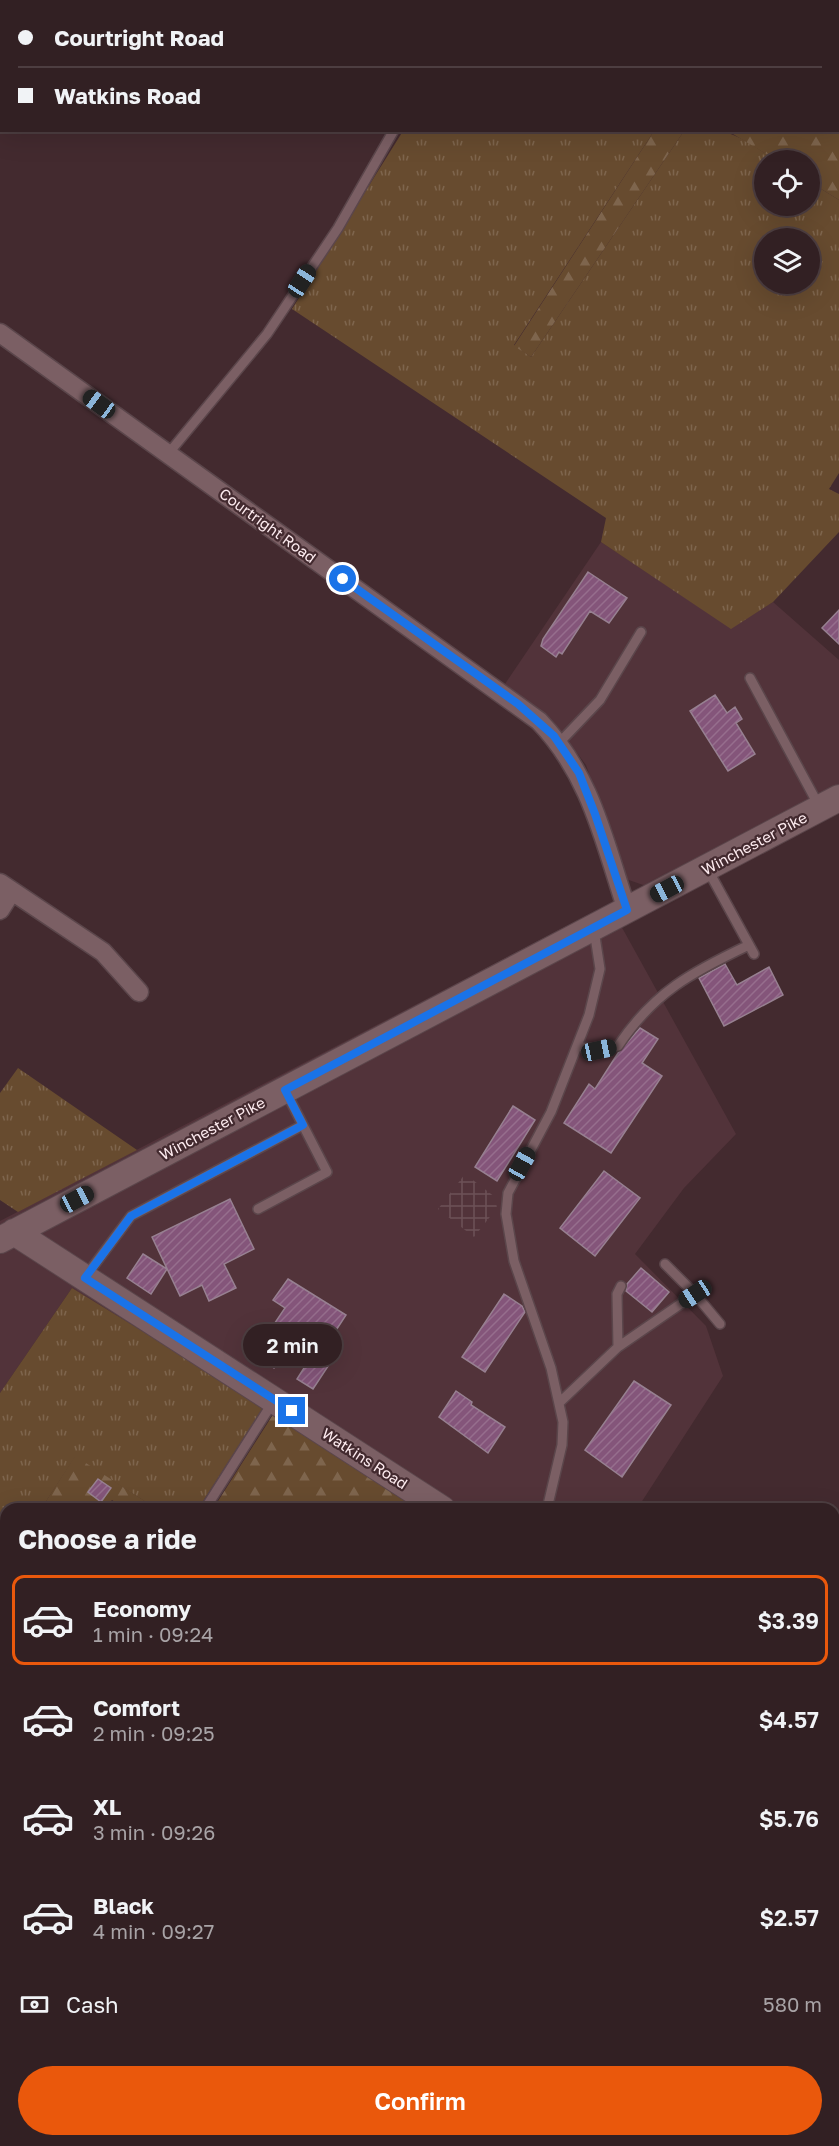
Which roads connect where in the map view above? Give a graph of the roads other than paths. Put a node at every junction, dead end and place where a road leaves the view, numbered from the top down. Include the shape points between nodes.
1 (393, 132) edge
2 (0, 333) edge
3 (168, 454) junction
4 (641, 632) dead end
5 (750, 678) dead end
6 (559, 743) junction
7 (830, 803) edge
8 (707, 868) junction
9 (6, 887) edge
10 (0, 910) edge
11 (627, 910) junction
12 (593, 928) junction
13 (749, 945) junction
14 (754, 954) dead end
15 (139, 992) dead end
16 (577, 1046) junction
17 (285, 1090) junction
18 (303, 1125) junction
19 (258, 1209) dead end
20 (5, 1231) edge
21 (665, 1264) dead end
22 (85, 1278) junction
23 (621, 1286) dead end
24 (695, 1294) junction
25 (720, 1324) dead end
26 (618, 1347) junction
27 (275, 1400) junction
28 (559, 1403) junction
29 (209, 1503) edge
30 (433, 1503) edge
31 (548, 1503) edge

1 - 3 lane via 338,228 267,334
2 - 3 street, Courtright Road
3 - 6 street, Courtright Road via 518,704
4 - 6 lane via 600,700
5 - 7 lane
6 - 11 street, Courtright Road via 579,773
7 - 8 main road, Winchester Pike
8 - 11 main road, Winchester Pike
8 - 13 lane
9 - 10 street
9 - 15 street via 103,952
11 - 12 main road, Winchester Pike
12 - 16 lane via 600,969
12 - 17 main road, Winchester Pike
13 - 14 lane
13 - 16 lane via 703,968 656,1000 638,1017 618,1046 599,1050
16 - 28 lane via 551,1112 508,1193 506,1214 514,1261 533,1311
17 - 18 lane
17 - 20 main road, Winchester Pike
18 - 19 lane via 327,1172
18 - 22 lane via 131,1216
20 - 22 main road, Watkins Road
21 - 24 lane
22 - 27 main road, Watkins Road
23 - 26 lane via 617,1294
24 - 25 lane
24 - 26 lane
26 - 28 lane
27 - 29 lane
27 - 30 main road, Watkins Road
28 - 31 lane via 562,1445

